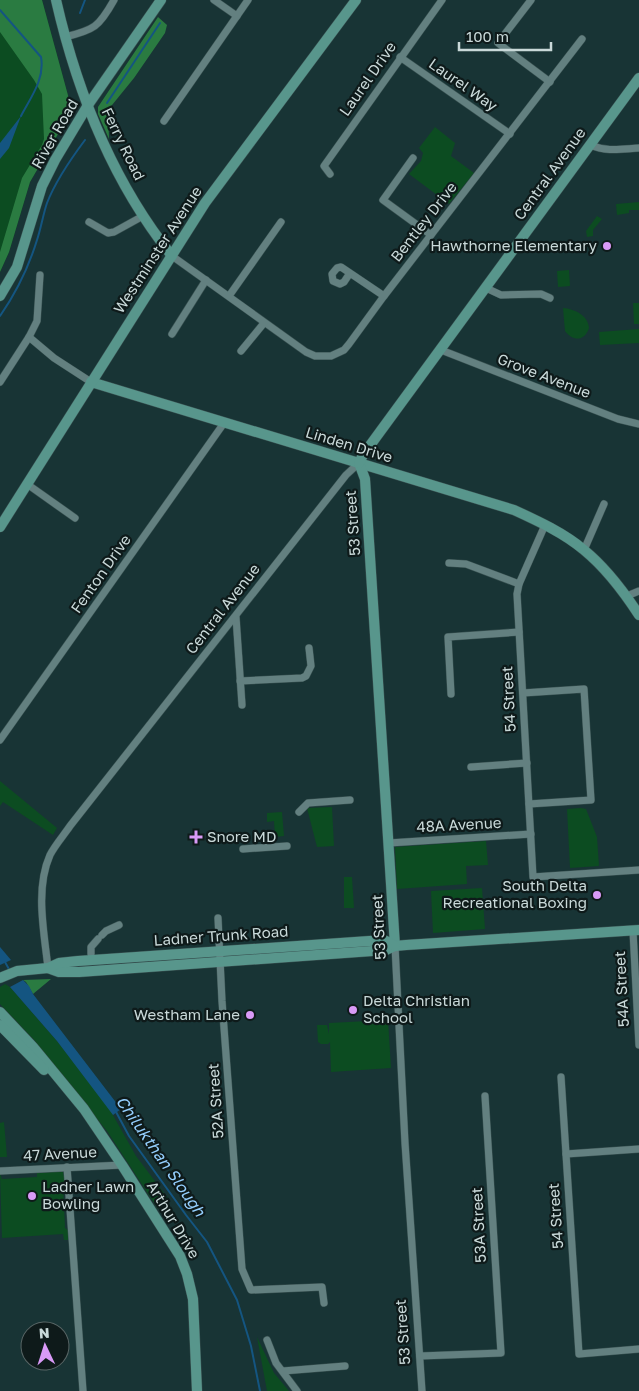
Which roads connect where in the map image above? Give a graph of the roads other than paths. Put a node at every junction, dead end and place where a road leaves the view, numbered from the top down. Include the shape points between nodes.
1 (56, 0) edge
2 (114, 0) edge
3 (162, 0) edge
4 (214, 0) edge
5 (248, 0) edge
6 (356, 0) edge
7 (442, 0) edge
8 (531, 0) edge
9 (237, 16) junction
10 (65, 37) junction
11 (582, 38) dead end
12 (400, 57) junction
13 (76, 74) junction
14 (639, 78) edge
15 (104, 82) junction
16 (550, 82) junction
17 (88, 105) junction
18 (164, 121) dead end
19 (510, 134) junction
20 (590, 145) junction
21 (639, 148) edge
22 (413, 158) dead end
23 (330, 174) dead end
24 (143, 216) junction
25 (89, 222) dead end
26 (281, 222) dead end
27 (431, 235) junction
28 (172, 256) junction
29 (350, 273) dead end
30 (40, 275) dead end
31 (206, 280) junction
32 (486, 288) junction
33 (0, 296) edge
34 (229, 296) junction
35 (384, 296) junction
36 (550, 298) dead end
37 (264, 323) junction
38 (172, 334) dead end
39 (29, 337) junction
40 (441, 350) junction
41 (241, 351) dead end
42 (0, 382) edge
43 (91, 382) junction
44 (224, 423) junction
45 (639, 424) edge
46 (359, 463) junction
47 (27, 484) junction
48 (604, 504) dead end
49 (74, 518) dead end
50 (544, 525) junction
51 (0, 527) edge
52 (584, 550) junction
53 (449, 563) dead end
54 (519, 584) junction
55 (639, 591) edge
56 (627, 596) junction
57 (639, 615) edge
58 (236, 617) junction
59 (519, 632) junction
60 (309, 648) dead end
61 (240, 681) junction
62 (522, 693) junction
63 (451, 694) dead end
64 (242, 705) dead end
65 (0, 740) edge
66 (527, 763) junction
67 (471, 767) dead end
68 (350, 800) dead end
69 (529, 804) junction
70 (299, 812) dead end
71 (531, 834) junction
72 (389, 843) junction
73 (287, 846) dead end
74 (244, 849) dead end
75 (639, 870) edge
76 (218, 918) dead end
77 (119, 925) dead end
78 (636, 930) edge
79 (395, 946) junction
80 (91, 954) dead end
81 (220, 956) junction
82 (48, 968) junction
83 (0, 978) edge
84 (0, 1012) edge
85 (0, 1025) edge
86 (639, 1045) edge
87 (561, 1077) dead end
88 (485, 1096) dead end
89 (84, 1109) junction
90 (639, 1149) edge
91 (566, 1154) junction
92 (122, 1165) junction
93 (67, 1167) junction
94 (0, 1171) edge
95 (324, 1303) dead end
96 (267, 1340) dead end
97 (639, 1349) edge
98 (420, 1356) junction
99 (345, 1366) dead end
100 (283, 1371) junction
101 (83, 1391) edge
102 (197, 1391) edge
103 (298, 1391) edge
104 (422, 1391) edge

1 - 10 street, Ferry Road
2 - 10 street via 95,27
3 - 15 street, River Road
4 - 9 street
5 - 9 street
6 - 28 street, Westminster Avenue via 205,204
7 - 12 street, Laurel Drive
8 - 16 street via 498,43
9 - 18 street
10 - 13 street, Ferry Road
11 - 16 street, Bentley Drive
12 - 19 street, Laurel Way
12 - 23 street, Laurel Drive via 324,166
13 - 15 street via 83,85 89,87
13 - 17 street, Ferry Road
14 - 20 street, Central Avenue
15 - 17 street, River Road
16 - 19 street, Bentley Drive
17 - 24 street, Ferry Road via 106,149
17 - 33 street, River Road via 42,186 17,267
19 - 27 street, Bentley Drive
20 - 21 street via 610,150
20 - 32 street, Central Avenue
22 - 27 street via 382,200
24 - 25 street via 114,232
24 - 28 street, Ferry Road
26 - 34 street
27 - 35 street, Bentley Drive
28 - 31 street, Bentley Drive
28 - 43 street, Westminster Avenue
29 - 35 street
30 - 39 street via 38,316
31 - 34 street, Bentley Drive
31 - 38 street
32 - 36 street via 501,296 541,294
32 - 40 street, Central Avenue
34 - 37 street, Bentley Drive
35 - 37 street, Bentley Drive via 344,350 331,356 310,354
37 - 41 street
39 - 42 street
39 - 43 street, Linden Drive
40 - 45 street, Grove Avenue via 618,419
40 - 46 street, Central Avenue
43 - 44 street, Linden Drive
43 - 47 street, Westminster Avenue
44 - 46 street, Linden Drive
44 - 65 street, Fenton Drive
46 - 50 street, Linden Drive via 514,510
46 - 58 street, Central Avenue via 346,475
46 - 72 street, 53 Street via 365,479
47 - 49 street
47 - 51 street, Westminster Avenue
48 - 52 street
50 - 52 street, Linden Drive
50 - 54 street, 54 Street
52 - 56 street, Linden Drive
53 - 54 street via 466,564
54 - 59 street, 54 Street
55 - 56 street
56 - 57 street, Linden Drive
58 - 61 street
58 - 82 street, Central Avenue via 51,853 42,881
59 - 62 street, 54 Street
59 - 63 street via 448,637
60 - 61 street via 311,666 302,678
61 - 64 street
62 - 66 street, 54 Street
62 - 69 street via 584,689 591,800
66 - 67 street
66 - 69 street, 54 Street
68 - 70 street via 308,803
69 - 71 street, 54 Street
71 - 72 street, 48A Avenue
71 - 75 street, 54 Street via 533,877
72 - 79 street, 53 Street
73 - 74 street
76 - 81 street, 52A Street
77 - 80 street via 100,937 91,947
78 - 79 street, Ladner Trunk Road
78 - 86 street, 54A Street
79 - 81 street, Ladner Trunk Road via 386,950
79 - 98 street, 53 Street
81 - 82 street, Ladner Trunk Road via 79,972 59,972
81 - 95 street, 52A Street via 242,1269 251,1290 322,1287
82 - 83 street, Ladner Trunk Road via 17,971
84 - 89 street, Arthur Drive
85 - 89 street, Arthur Drive
87 - 91 street, 54 Street
88 - 98 street, 53A Street via 501,1353
89 - 92 street, Arthur Drive
90 - 91 street
91 - 97 street, 54 Street via 579,1354
92 - 93 street, 47 Avenue
92 - 102 street, Arthur Drive via 174,1245 188,1274 194,1307
93 - 94 street, 47 Avenue
93 - 101 street
96 - 100 street via 276,1363
98 - 104 street, 53 Street
99 - 100 street
100 - 103 street

